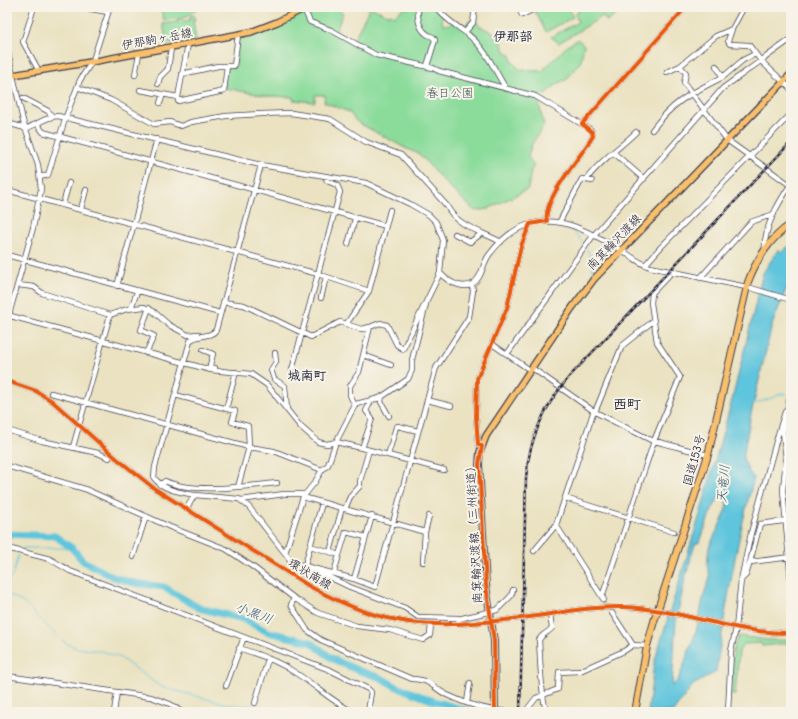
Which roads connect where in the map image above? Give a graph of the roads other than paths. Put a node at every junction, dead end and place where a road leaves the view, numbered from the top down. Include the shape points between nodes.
1 (34, 7) edge
2 (80, 7) edge
3 (418, 7) edge
4 (435, 7) edge
5 (475, 7) edge
6 (518, 7) edge
7 (538, 7) edge
8 (686, 7) edge
9 (744, 7) edge
10 (306, 8) edge
11 (109, 9) edge
12 (732, 29) junction
13 (465, 32) junction
14 (238, 35) junction
15 (791, 39) edge
16 (188, 44) junction
17 (7, 48) edge
18 (171, 48) junction
19 (139, 54) junction
20 (755, 54) junction
21 (761, 61) junction
22 (91, 62) junction
23 (226, 66) junction
24 (427, 66) junction
25 (680, 66) junction
26 (716, 66) dead end
27 (39, 71) junction
28 (667, 72) dead end
29 (182, 74) junction
30 (791, 74) edge
31 (135, 75) dead end
32 (10, 76) edge
33 (723, 77) junction
34 (784, 82) junction
35 (158, 84) dead end
36 (77, 87) junction
37 (505, 88) junction
38 (791, 89) edge
39 (140, 90) dead end
40 (691, 93) junction
41 (162, 94) junction
42 (178, 97) junction
43 (23, 98) dead end
44 (160, 103) dead end
45 (704, 109) junction
46 (791, 114) edge
47 (52, 116) junction
48 (65, 119) junction
49 (7, 123) edge
50 (582, 124) junction
51 (38, 125) junction
52 (25, 128) junction
53 (652, 130) dead end
54 (636, 132) dead end
55 (59, 137) junction
56 (157, 139) junction
57 (727, 140) junction
58 (614, 153) junction
59 (750, 156) junction
60 (150, 163) junction
61 (261, 165) junction
62 (325, 176) junction
63 (40, 177) junction
64 (644, 179) junction
65 (586, 180) junction
66 (592, 181) dead end
67 (69, 183) dead end
68 (790, 184) edge
69 (7, 190) edge
70 (86, 190) dead end
71 (253, 190) junction
72 (40, 199) junction
73 (63, 204) junction
74 (81, 209) junction
75 (390, 210) dead end
76 (334, 212) junction
77 (774, 214) junction
78 (355, 219) junction
79 (547, 221) junction
80 (560, 221) junction
81 (134, 224) junction
82 (530, 224) junction
83 (791, 224) edge
84 (386, 226) junction
85 (455, 234) dead end
86 (481, 234) junction
87 (593, 236) junction
88 (501, 242) junction
89 (348, 244) dead end
90 (621, 250) junction
91 (765, 250) junction
92 (236, 252) junction
93 (7, 256) edge
94 (24, 260) junction
95 (645, 266) junction
96 (673, 271) junction
97 (440, 273) junction
98 (318, 274) junction
99 (326, 277) junction
100 (700, 278) junction
101 (472, 284) junction
102 (18, 285) junction
103 (117, 286) junction
104 (749, 287) junction
105 (369, 291) junction
106 (137, 292) junction
107 (321, 298) dead end
108 (427, 300) junction
109 (791, 300) edge
110 (223, 302) junction
111 (131, 308) junction
112 (149, 308) junction
113 (220, 313) junction
114 (8, 315) edge
115 (110, 315) junction
116 (654, 321) junction
117 (7, 322) edge
118 (347, 323) junction
119 (370, 327) junction
120 (302, 334) junction
121 (205, 336) junction
122 (103, 341) junction
123 (492, 344) junction
124 (203, 350) dead end
125 (146, 353) junction
126 (275, 353) dead end
127 (507, 354) junction
128 (363, 355) junction
129 (184, 362) junction
130 (391, 365) dead end
131 (531, 369) junction
132 (292, 370) dead end
133 (230, 372) junction
134 (236, 372) junction
135 (7, 381) edge
136 (791, 390) edge
137 (51, 393) dead end
138 (175, 395) junction
139 (382, 396) junction
140 (371, 400) junction
141 (427, 400) junction
142 (84, 403) junction
143 (355, 406) junction
144 (451, 406) dead end
145 (788, 408) junction
146 (226, 409) junction
147 (287, 410) junction
148 (595, 411) junction
149 (389, 416) dead end
150 (79, 424) junction
151 (167, 425) junction
152 (7, 430) edge
153 (418, 431) junction
154 (654, 441) junction
155 (336, 442) junction
156 (482, 446) junction
157 (73, 447) junction
158 (249, 447) junction
159 (362, 448) junction
160 (785, 448) junction
161 (791, 448) edge
162 (369, 450) junction
163 (388, 455) junction
164 (708, 455) junction
165 (109, 458) dead end
166 (410, 461) junction
167 (7, 466) edge
168 (322, 470) junction
169 (444, 470) dead end
170 (277, 483) dead end
171 (160, 485) junction
172 (238, 487) junction
173 (195, 494) junction
174 (304, 496) junction
175 (565, 498) junction
176 (241, 500) junction
177 (322, 503) junction
178 (186, 509) junction
179 (344, 509) junction
180 (146, 516) junction
181 (372, 516) junction
182 (429, 516) dead end
183 (628, 518) junction
184 (791, 520) edge
185 (785, 521) junction
186 (393, 523) junction
187 (556, 525) junction
188 (336, 529) junction
189 (346, 532) junction
190 (425, 532) junction
191 (674, 532) dead end
192 (366, 537) junction
193 (310, 546) junction
194 (7, 548) edge
195 (534, 551) dead end
196 (330, 552) junction
197 (286, 554) junction
198 (339, 555) junction
199 (790, 557) edge
200 (133, 558) dead end
201 (290, 562) junction
202 (423, 562) dead end
203 (750, 562) junction
204 (305, 565) junction
205 (334, 574) junction
206 (354, 579) junction
207 (741, 580) junction
208 (791, 582) edge
209 (514, 590) dead end
210 (294, 598) junction
211 (657, 611) junction
212 (490, 612) junction
213 (550, 614) junction
214 (612, 614) dead end
215 (458, 618) junction
216 (491, 622) junction
217 (431, 624) junction
218 (459, 624) junction
219 (735, 628) junction
220 (791, 633) edge
221 (244, 637) junction
222 (633, 645) junction
223 (647, 646) junction
224 (239, 648) junction
225 (268, 659) junction
226 (7, 676) edge
227 (470, 682) dead end
228 (226, 686) dead end
229 (117, 692) junction
230 (544, 696) junction
231 (467, 702) junction
232 (255, 703) dead end
233 (114, 712) edge
234 (182, 712) edge
235 (353, 712) edge
236 (368, 712) edge
237 (495, 712) edge
238 (510, 712) edge
239 (525, 712) edge
240 (547, 712) edge
241 (635, 712) edge
242 (728, 712) edge

1 - 27 street via 23,42
2 - 11 street
3 - 24 street via 419,24 428,36 435,40
4 - 13 street via 447,20
5 - 13 street via 473,23
6 - 7 street via 522,16
8 - 50 street
9 - 12 street
10 - 14 main road, 伊那駒ヶ岳線 via 262,29
10 - 24 street via 310,22 331,30 369,52
11 - 22 street
12 - 20 street via 728,41 730,44 747,44
12 - 25 street via 716,36
13 - 37 street via 482,49
14 - 16 main road, 伊那駒ヶ岳線
14 - 23 street via 234,66
15 - 21 street
16 - 18 main road, 伊那駒ヶ岳線
16 - 29 street
17 - 32 street
18 - 19 main road, 伊那駒ヶ岳線
18 - 35 street via 168,69 160,76
19 - 22 main road, 伊那駒ヶ岳線
19 - 31 street
20 - 21 street
20 - 33 street via 743,60
21 - 34 street
21 - 45 street via 722,88
22 - 27 main road, 伊那駒ヶ岳線
22 - 36 street
23 - 29 street
23 - 42 street via 224,91 178,101
24 - 37 street
25 - 28 street
25 - 40 street via 686,73 684,85
26 - 33 street
27 - 32 main road, 伊那駒ヶ岳線
29 - 42 street
30 - 34 main road, 南箕輪沢渡線
32 - 52 street
33 - 40 street
34 - 38 street
34 - 57 main road, 南箕輪沢渡線
36 - 48 street
36 - 86 street via 111,100 154,124 170,122 181,126 226,116 291,113 330,119 366,142 404,158 447,206 451,216
37 - 50 street via 535,96
39 - 41 street
40 - 45 street
40 - 53 street via 665,114
41 - 42 street
41 - 44 street
43 - 47 street via 48,110
45 - 57 street
45 - 64 street
46 - 59 street
47 - 48 street
47 - 51 street
48 - 55 street
48 - 56 street
49 - 52 street
50 - 79 street via 593,136 555,193 546,213
51 - 52 street
51 - 55 street via 43,132
52 - 63 street
54 - 58 street
55 - 60 street
55 - 63 street via 48,175
56 - 60 street
56 - 61 street
57 - 59 street
57 - 90 main road, 南箕輪沢渡線
58 - 64 street
58 - 65 street via 596,166
59 - 68 street
59 - 95 street
60 - 71 street
60 - 81 street
61 - 62 street
61 - 71 street
62 - 76 street via 326,181 339,188 340,192
62 - 97 street via 366,183 429,215 442,233
63 - 72 street
64 - 87 street
65 - 66 street
65 - 80 street via 582,179
67 - 73 street
68 - 77 street
69 - 72 street
70 - 74 street
71 - 76 street
71 - 92 street
72 - 73 street
72 - 94 street
73 - 74 street
74 - 81 street
75 - 84 street
76 - 78 street
76 - 98 street
77 - 91 street via 764,241
77 - 100 street via 751,222
78 - 84 street
78 - 89 street
79 - 80 street
79 - 82 street
80 - 87 street
81 - 92 street
81 - 103 street
82 - 88 street via 514,231
82 - 123 street via 521,246 507,308
83 - 91 highway, 国道153号
84 - 105 street
85 - 86 street via 470,242
86 - 88 street
87 - 90 street
87 - 127 street
88 - 101 street via 490,254 479,277
90 - 95 street
90 - 131 main road, 南箕輪沢渡線 via 586,288
91 - 104 highway, 国道153号 via 753,270
92 - 98 street
92 - 110 street
93 - 94 street
94 - 102 street
94 - 103 street
95 - 96 street
96 - 100 street
96 - 116 street via 652,293
97 - 101 street via 458,285
97 - 108 street
98 - 99 street
98 - 120 street
99 - 105 street
99 - 107 street
100 - 104 street
101 - 141 street via 469,317 436,368
102 - 114 street
102 - 115 street via 34,288 42,293
103 - 106 street
104 - 109 street
104 - 164 highway, 国道153号
105 - 118 street
106 - 111 street
106 - 113 street
108 - 119 street via 404,349 397,345 387,325 380,322
108 - 139 street via 408,379
110 - 113 street
110 - 120 street via 244,305
111 - 112 street
111 - 115 street
112 - 121 street via 169,325 188,335
112 - 125 street via 141,330 154,336
113 - 121 street via 214,333
114 - 117 street
114 - 122 street
115 - 122 street
116 - 148 street via 622,346
116 - 154 street via 657,342 680,377
118 - 119 street via 361,329
118 - 120 street via 340,322 311,337
119 - 128 street
120 - 132 street
121 - 129 street via 194,337 190,341
122 - 125 street
122 - 142 street
123 - 127 street
123 - 156 street via 480,370 476,388 476,431 478,444
124 - 133 street via 213,354 211,368
125 - 129 street
126 - 147 street via 276,362 271,370 274,379 285,386
127 - 131 street
128 - 130 street
128 - 143 street via 359,372 350,386 350,395
129 - 133 street via 211,370
129 - 138 street
131 - 148 street
131 - 156 main road, 南箕輪沢渡線
133 - 134 street
134 - 146 street
134 - 147 street via 260,378
135 - 150 street, 環状南線 via 36,391
136 - 145 street
137 - 142 street
138 - 146 street
138 - 151 street
139 - 140 street
139 - 149 street via 381,402
140 - 143 street
140 - 159 street via 366,411 372,419
141 - 144 street
141 - 153 street
142 - 150 street
142 - 151 street
143 - 155 street
145 - 160 street via 783,432
145 - 207 street via 784,412
146 - 158 street via 235,411 232,422 248,426
147 - 155 street via 312,438 327,444
148 - 154 street
148 - 175 street
150 - 157 street
150 - 178 street, 環状南線 via 136,474
151 - 158 street
151 - 171 street via 154,473 154,478
152 - 157 street
153 - 163 street via 396,427
153 - 166 street
154 - 164 street
154 - 183 street
155 - 159 street
155 - 168 street via 328,465
156 - 212 main road, 南箕輪沢渡線（三州街道） via 480,471 486,585
157 - 165 street
158 - 168 street via 274,451
158 - 172 street
159 - 162 street
160 - 161 street
160 - 185 street
162 - 163 street
162 - 179 street via 359,489 350,497
163 - 166 street
164 - 211 highway, 国道153号
166 - 169 street
166 - 186 street
167 - 180 street via 85,489
168 - 174 street
170 - 172 street
171 - 172 street via 166,481 186,486
171 - 173 street
173 - 176 street
173 - 178 street
174 - 176 street via 284,494
174 - 177 street
174 - 197 street
175 - 183 street
175 - 187 street
176 - 197 street
177 - 179 street
177 - 193 street
178 - 217 street, 環状南線 via 335,600 385,618
179 - 181 street
179 - 188 street
180 - 200 street
180 - 210 street via 226,549
181 - 186 street
181 - 192 street
182 - 190 street
183 - 187 street via 603,599
183 - 191 street
184 - 185 street
185 - 199 street
185 - 203 street via 760,524
186 - 190 street
186 - 206 street via 375,587
187 - 195 street
188 - 189 street
188 - 196 street
189 - 192 street
189 - 198 street
190 - 202 street
192 - 206 street
193 - 196 street
193 - 204 street
194 - 221 street via 50,559 70,571
196 - 198 street
197 - 201 street
198 - 205 street
199 - 203 street
199 - 208 street
201 - 204 street
201 - 215 street via 300,569 329,576 405,608 418,617
203 - 207 street via 746,575
204 - 205 street
205 - 206 street
207 - 219 street
209 - 212 street via 502,607
210 - 217 street via 318,613 337,620 357,626 402,632 419,640 430,635
210 - 231 street via 291,605 307,630 321,640 412,679 426,680 447,695
211 - 213 street, 環状南線 via 613,607
211 - 219 street, 環状南線
211 - 223 highway, 国道153号
212 - 215 street
212 - 216 main road, 南箕輪沢渡線（三州街道）
213 - 216 street, 環状南線
213 - 230 street via 552,628 539,640
214 - 222 street
215 - 218 street
216 - 218 street, 環状南線
216 - 237 main road, 南箕輪沢渡線（三州街道） via 495,666
217 - 218 street, 環状南線
219 - 220 street, 環状南線
219 - 242 street via 730,659
221 - 224 street
221 - 236 street via 330,670 368,689 371,692
222 - 223 street
222 - 230 street via 580,671 559,672 558,689
223 - 241 highway, 国道153号
224 - 225 street
224 - 228 street
225 - 232 street
225 - 235 street via 292,670
226 - 229 street
227 - 231 street
229 - 233 street
229 - 234 street via 151,697
230 - 239 street via 536,698
230 - 240 street via 544,707
231 - 237 street
237 - 238 street

